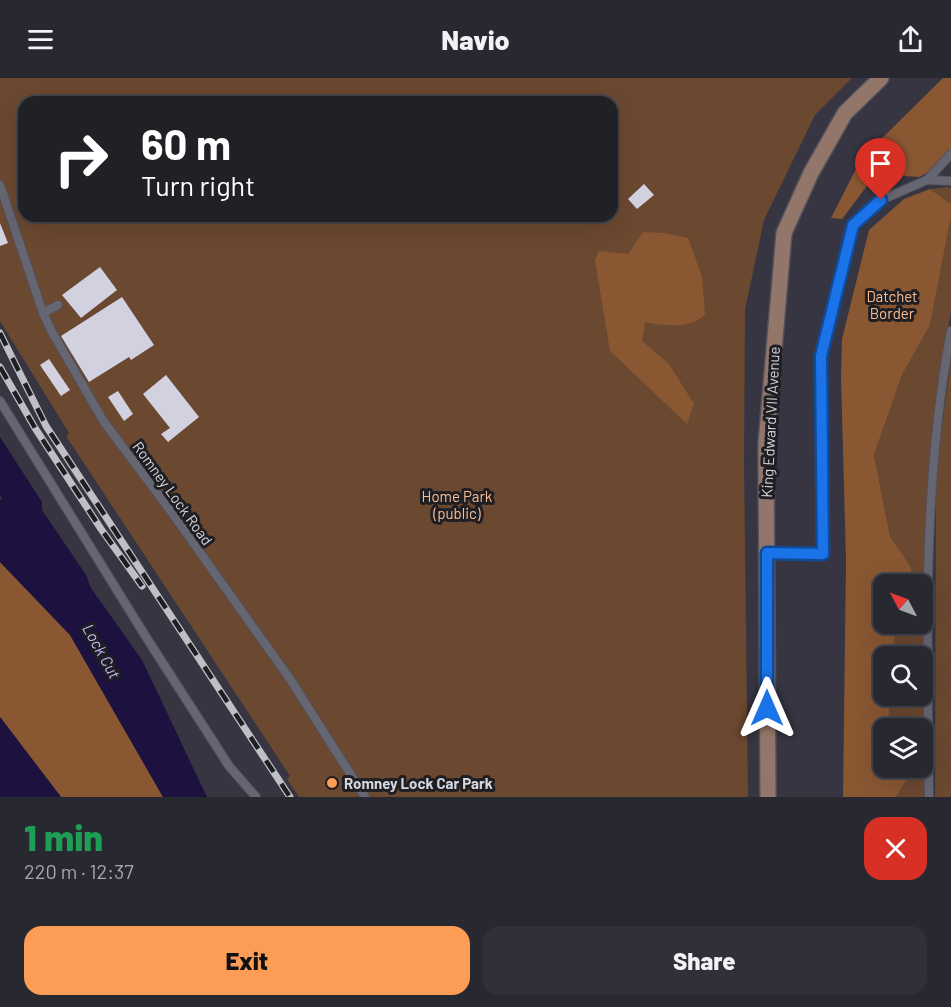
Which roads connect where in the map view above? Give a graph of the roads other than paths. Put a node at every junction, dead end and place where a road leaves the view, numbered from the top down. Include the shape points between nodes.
1 (881, 78) edge
2 (951, 154) edge
3 (927, 180) junction
4 (951, 181) edge
5 (0, 185) edge
6 (58, 305) dead end
7 (43, 313) junction
8 (951, 331) edge
9 (0, 401) edge
10 (767, 553) junction
11 (256, 797) edge
12 (365, 797) edge
13 (768, 797) edge
14 (929, 797) edge

1 - 10 main road, King Edward VII Avenue via 846,113 811,173 784,233 766,444
2 - 3 lane
3 - 4 lane
3 - 10 lane via 881,200 853,225 821,356 823,554
5 - 7 lane, Romney Lock Road
6 - 7 lane
7 - 12 lane, Romney Lock Road via 104,422 290,678
8 - 14 lane via 939,405 931,515
9 - 11 lane via 204,728 236,776
10 - 13 main road, King Edward VII Avenue

